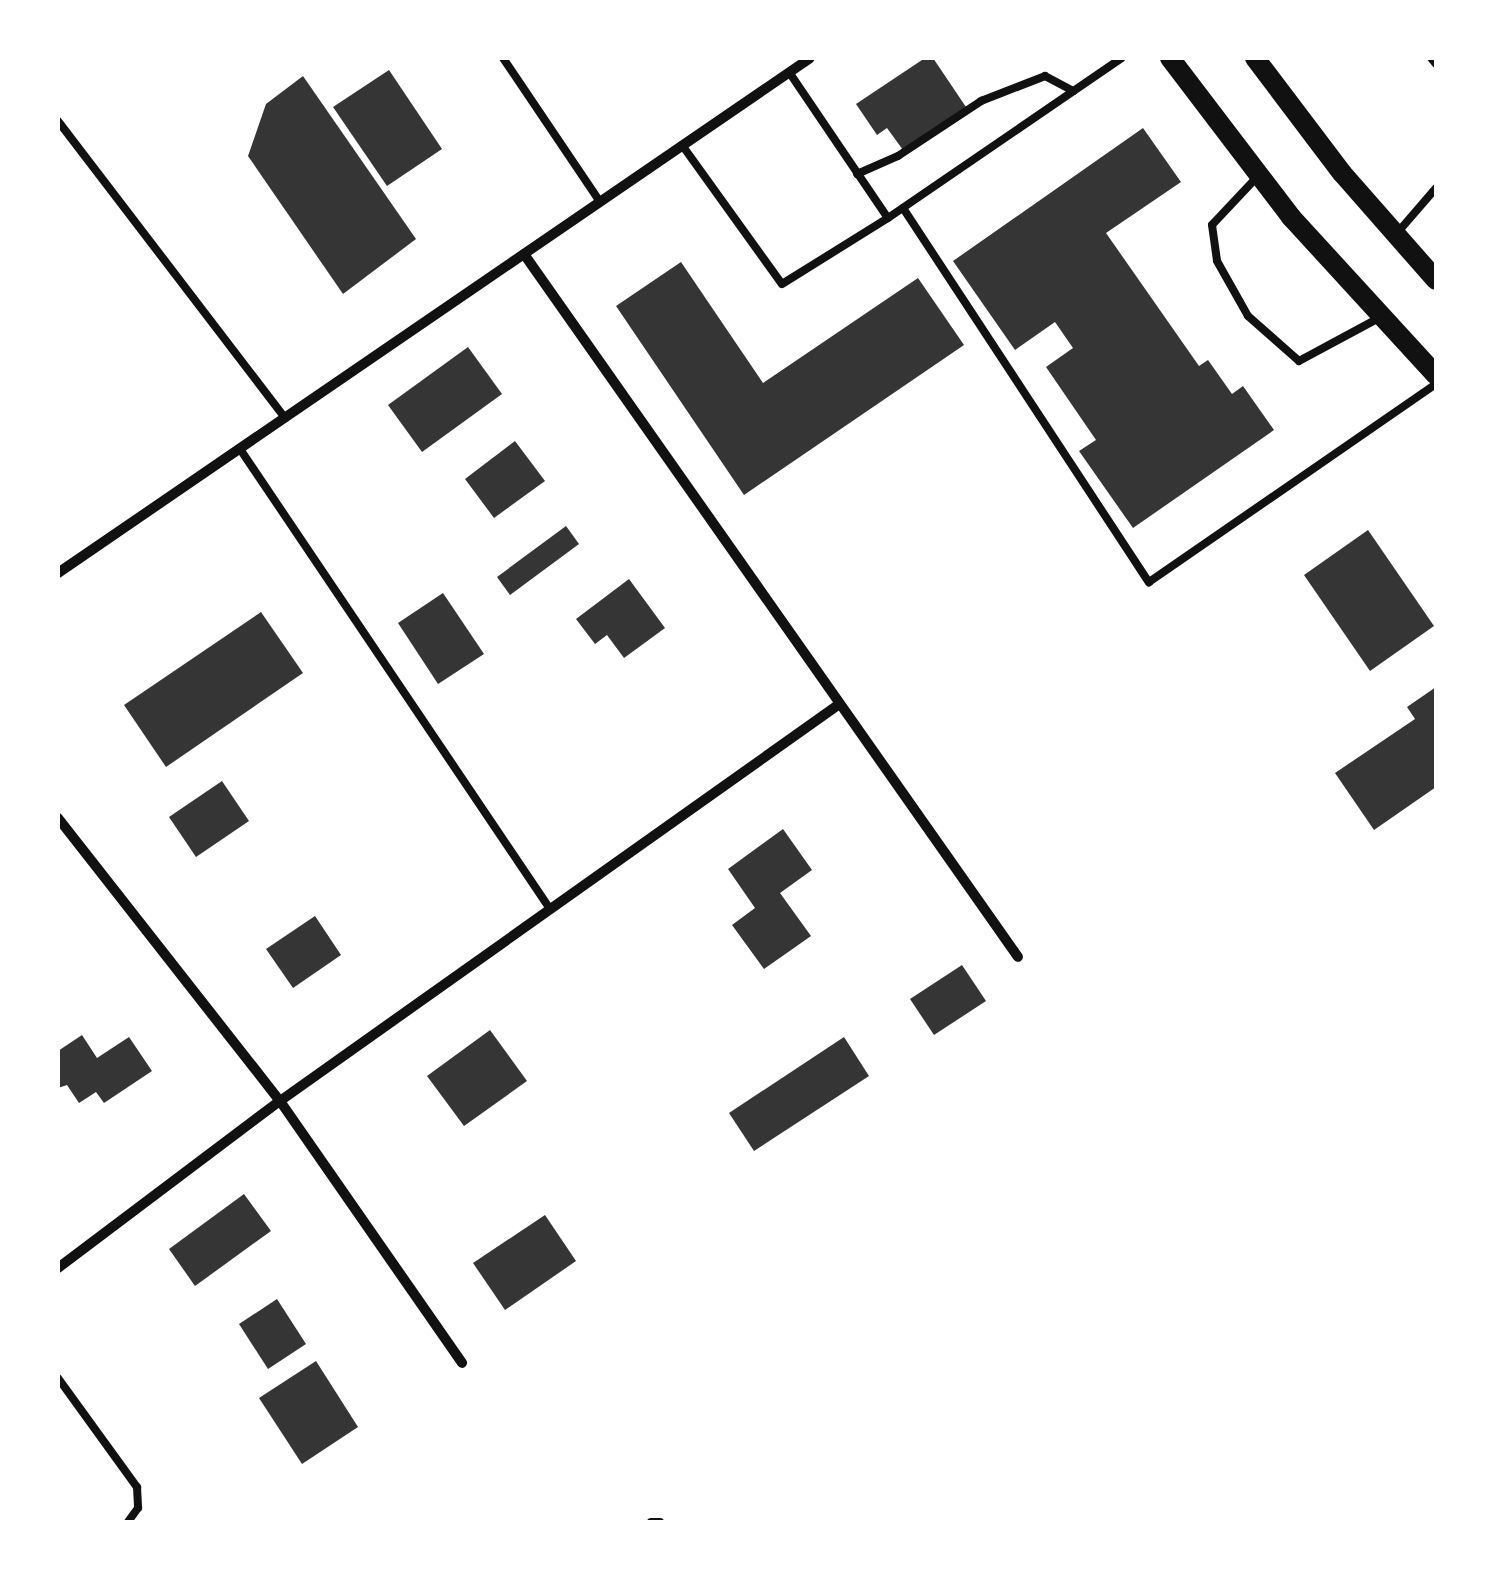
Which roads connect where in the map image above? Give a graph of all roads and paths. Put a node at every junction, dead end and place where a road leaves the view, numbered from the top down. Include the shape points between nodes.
1 (503, 58) edge
2 (810, 58) edge
3 (1122, 58) edge
4 (1170, 58) edge
5 (1255, 58) edge
6 (1431, 58) edge
7 (1436, 64) edge
8 (789, 72) junction
9 (1073, 91) junction
10 (58, 121) edge
11 (682, 145) junction
12 (857, 174) junction
13 (1258, 176) junction
14 (1436, 188) edge
15 (600, 202) junction
16 (902, 208) junction
17 (888, 218) junction
18 (1395, 235) junction
19 (524, 254) junction
20 (1436, 280) edge
21 (1382, 316) junction
22 (1436, 375) edge
23 (1436, 384) edge
24 (285, 418) junction
25 (240, 449) junction
26 (58, 573) edge
27 (838, 705) junction
28 (58, 818) edge
29 (550, 909) junction
30 (1018, 957) dead end
31 (280, 1101) junction
32 (58, 1268) edge
33 (462, 1364) dead end
34 (58, 1378) edge
35 (128, 1522) edge
36 (651, 1522) edge
37 (660, 1522) edge

1 - 15 lane
2 - 8 street
3 - 9 lane
4 - 13 main road
5 - 18 main road
6 - 7 lane
8 - 11 street
8 - 12 lane
9 - 12 lane via 1045,76 981,100 898,156
9 - 16 lane
10 - 24 lane
11 - 15 street
11 - 17 lane via 782,284
12 - 17 lane
13 - 21 main road
13 - 21 lane via 1212,225 1218,261 1248,316 1298,361
14 - 18 lane
15 - 19 street
16 - 17 lane
16 - 23 lane via 1149,582
18 - 20 main road
19 - 24 street
19 - 27 street
21 - 22 main road
24 - 25 street
25 - 26 street
25 - 29 lane
27 - 29 street
27 - 30 street
28 - 31 street
29 - 31 street
31 - 32 street
31 - 33 street
34 - 35 lane via 137,1487 138,1508
36 - 37 lane

